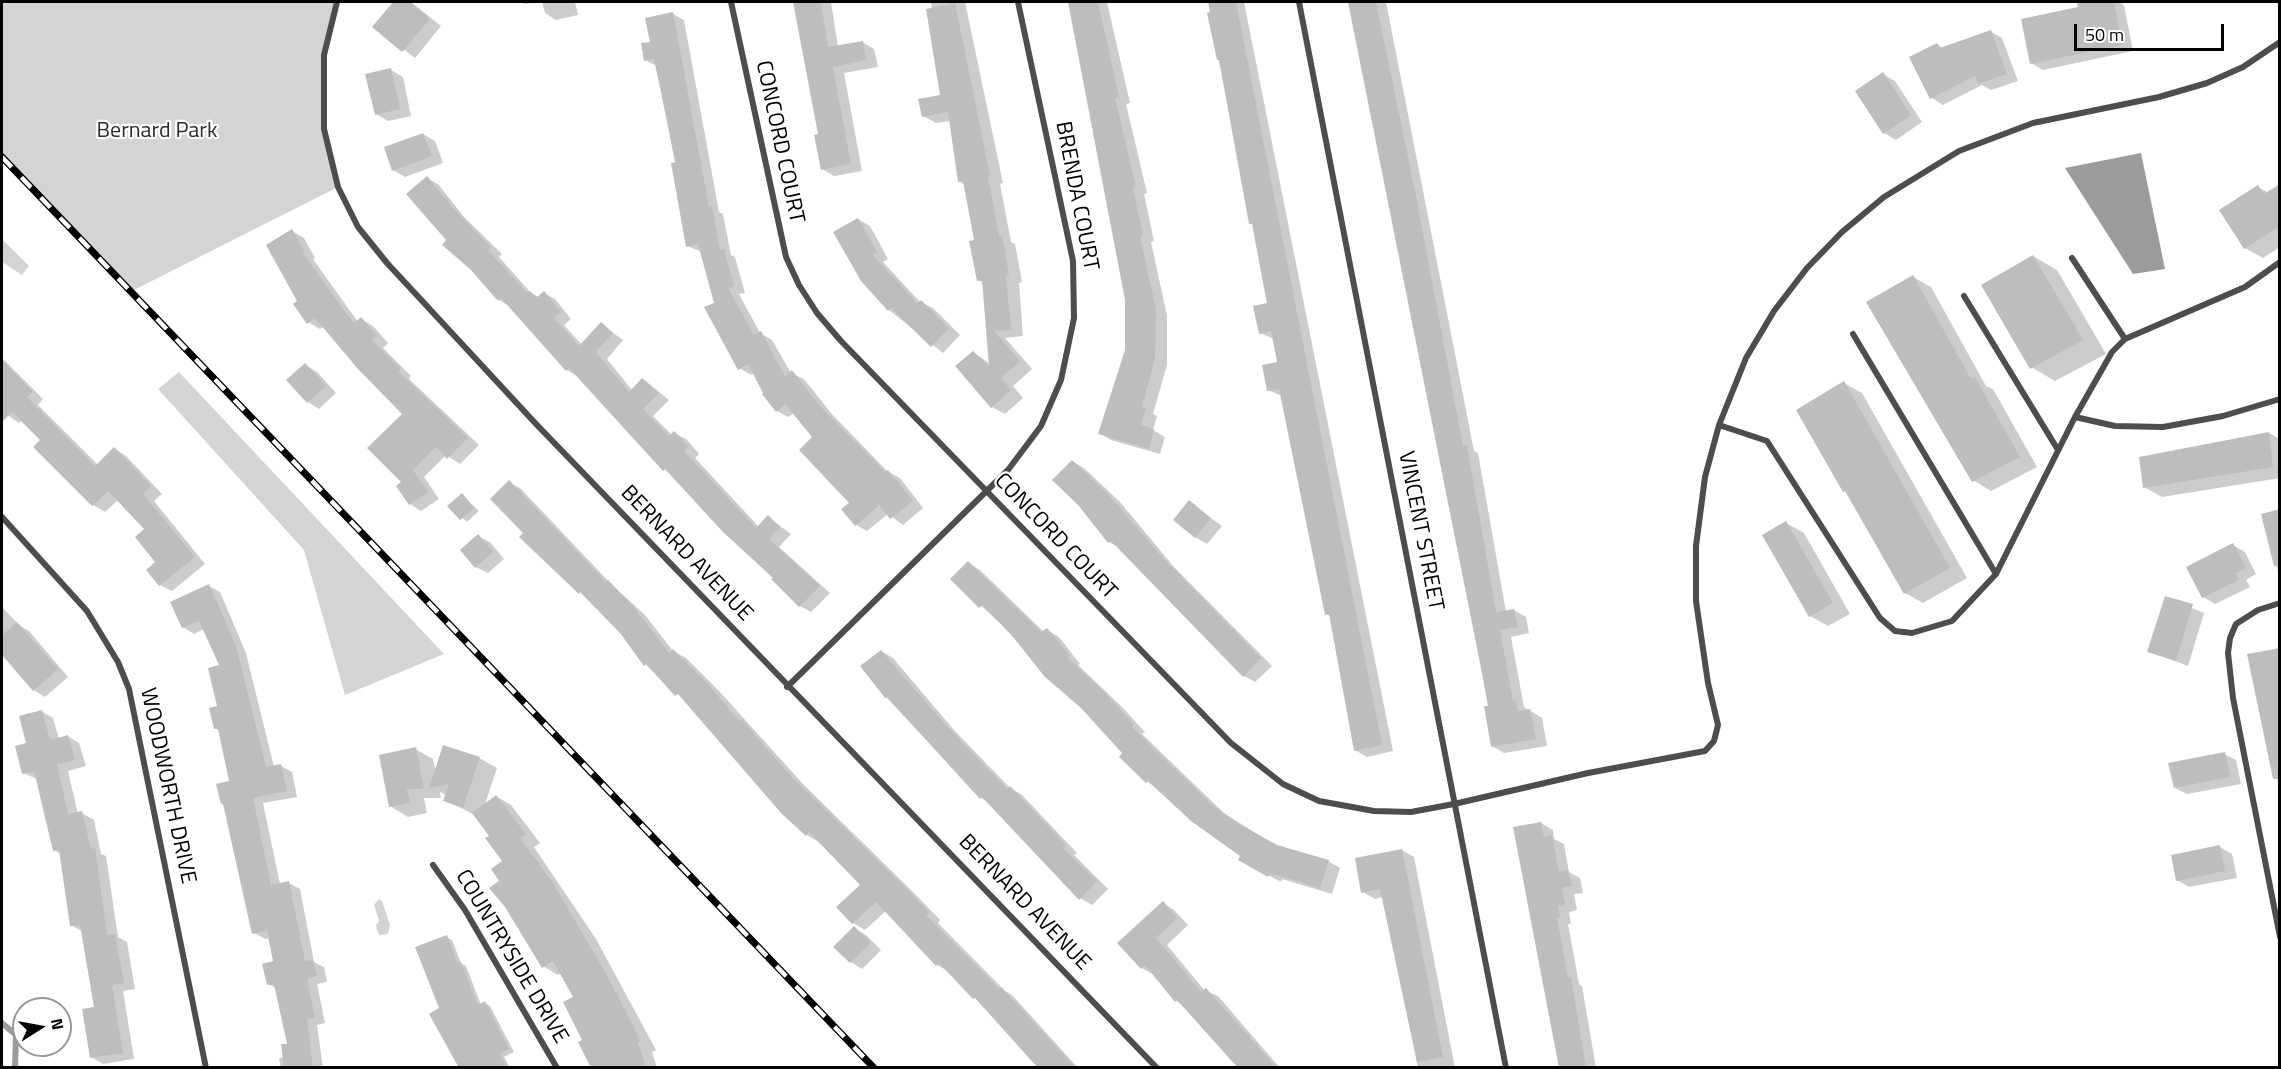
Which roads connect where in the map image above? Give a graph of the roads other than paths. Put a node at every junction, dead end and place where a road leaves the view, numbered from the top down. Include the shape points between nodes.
1 (338, 2) edge
2 (731, 2) edge
3 (1018, 2) edge
4 (1299, 2) edge
5 (2280, 42) edge
6 (2072, 258) dead end
7 (2280, 262) edge
8 (1964, 296) dead end
9 (1853, 334) dead end
10 (2126, 339) junction
11 (2280, 399) edge
12 (2075, 417) junction
13 (1719, 425) junction
14 (2058, 450) junction
15 (986, 491) junction
16 (2, 517) edge
17 (1996, 574) junction
18 (2280, 603) edge
19 (787, 687) junction
20 (1454, 804) junction
21 (433, 865) dead end
22 (2280, 937) edge
23 (206, 1068) edge
24 (557, 1068) edge
25 (1157, 1068) edge
26 (1506, 1068) edge

1 - 19 street, BERNARD AVENUE via 324,55 324,129 338,187 358,227 537,425
2 - 15 street, CONCORD COURT via 774,210 786,257 799,285 841,340
3 - 15 street, BRENDA COURT via 1073,261 1074,318 1060,380 1041,426 1027,448
4 - 20 street, VINCENT STREET
5 - 13 street, CONCORD COURT via 2243,67 2207,82 2159,97 2033,123 1990,137 1939,162 1884,197 1828,246 1790,289 1746,358
6 - 10 street
7 - 10 street via 2225,297
8 - 14 street
9 - 17 street
10 - 12 street via 2112,352
11 - 12 street via 2223,416 2163,427 2115,426
12 - 14 street
13 - 17 street via 1767,441 1880,618 1895,631 1912,633 1952,621
13 - 20 street, CONCORD COURT via 1705,477 1695,568 1700,632 1718,725 1714,741 1705,751 1690,755 1588,773
14 - 17 street
15 - 19 street, BRENDA COURT
15 - 20 street, CONCORD COURT via 1231,743 1283,784 1319,801 1374,812 1412,812
16 - 23 street, WOODWORTH DRIVE via 87,611 118,662 129,689
18 - 22 street via 2258,610 2236,624 2228,653 2233,698
19 - 25 street, BERNARD AVENUE
20 - 26 street, VINCENT STREET
21 - 24 street, COUNTRYSIDE DRIVE via 465,910

